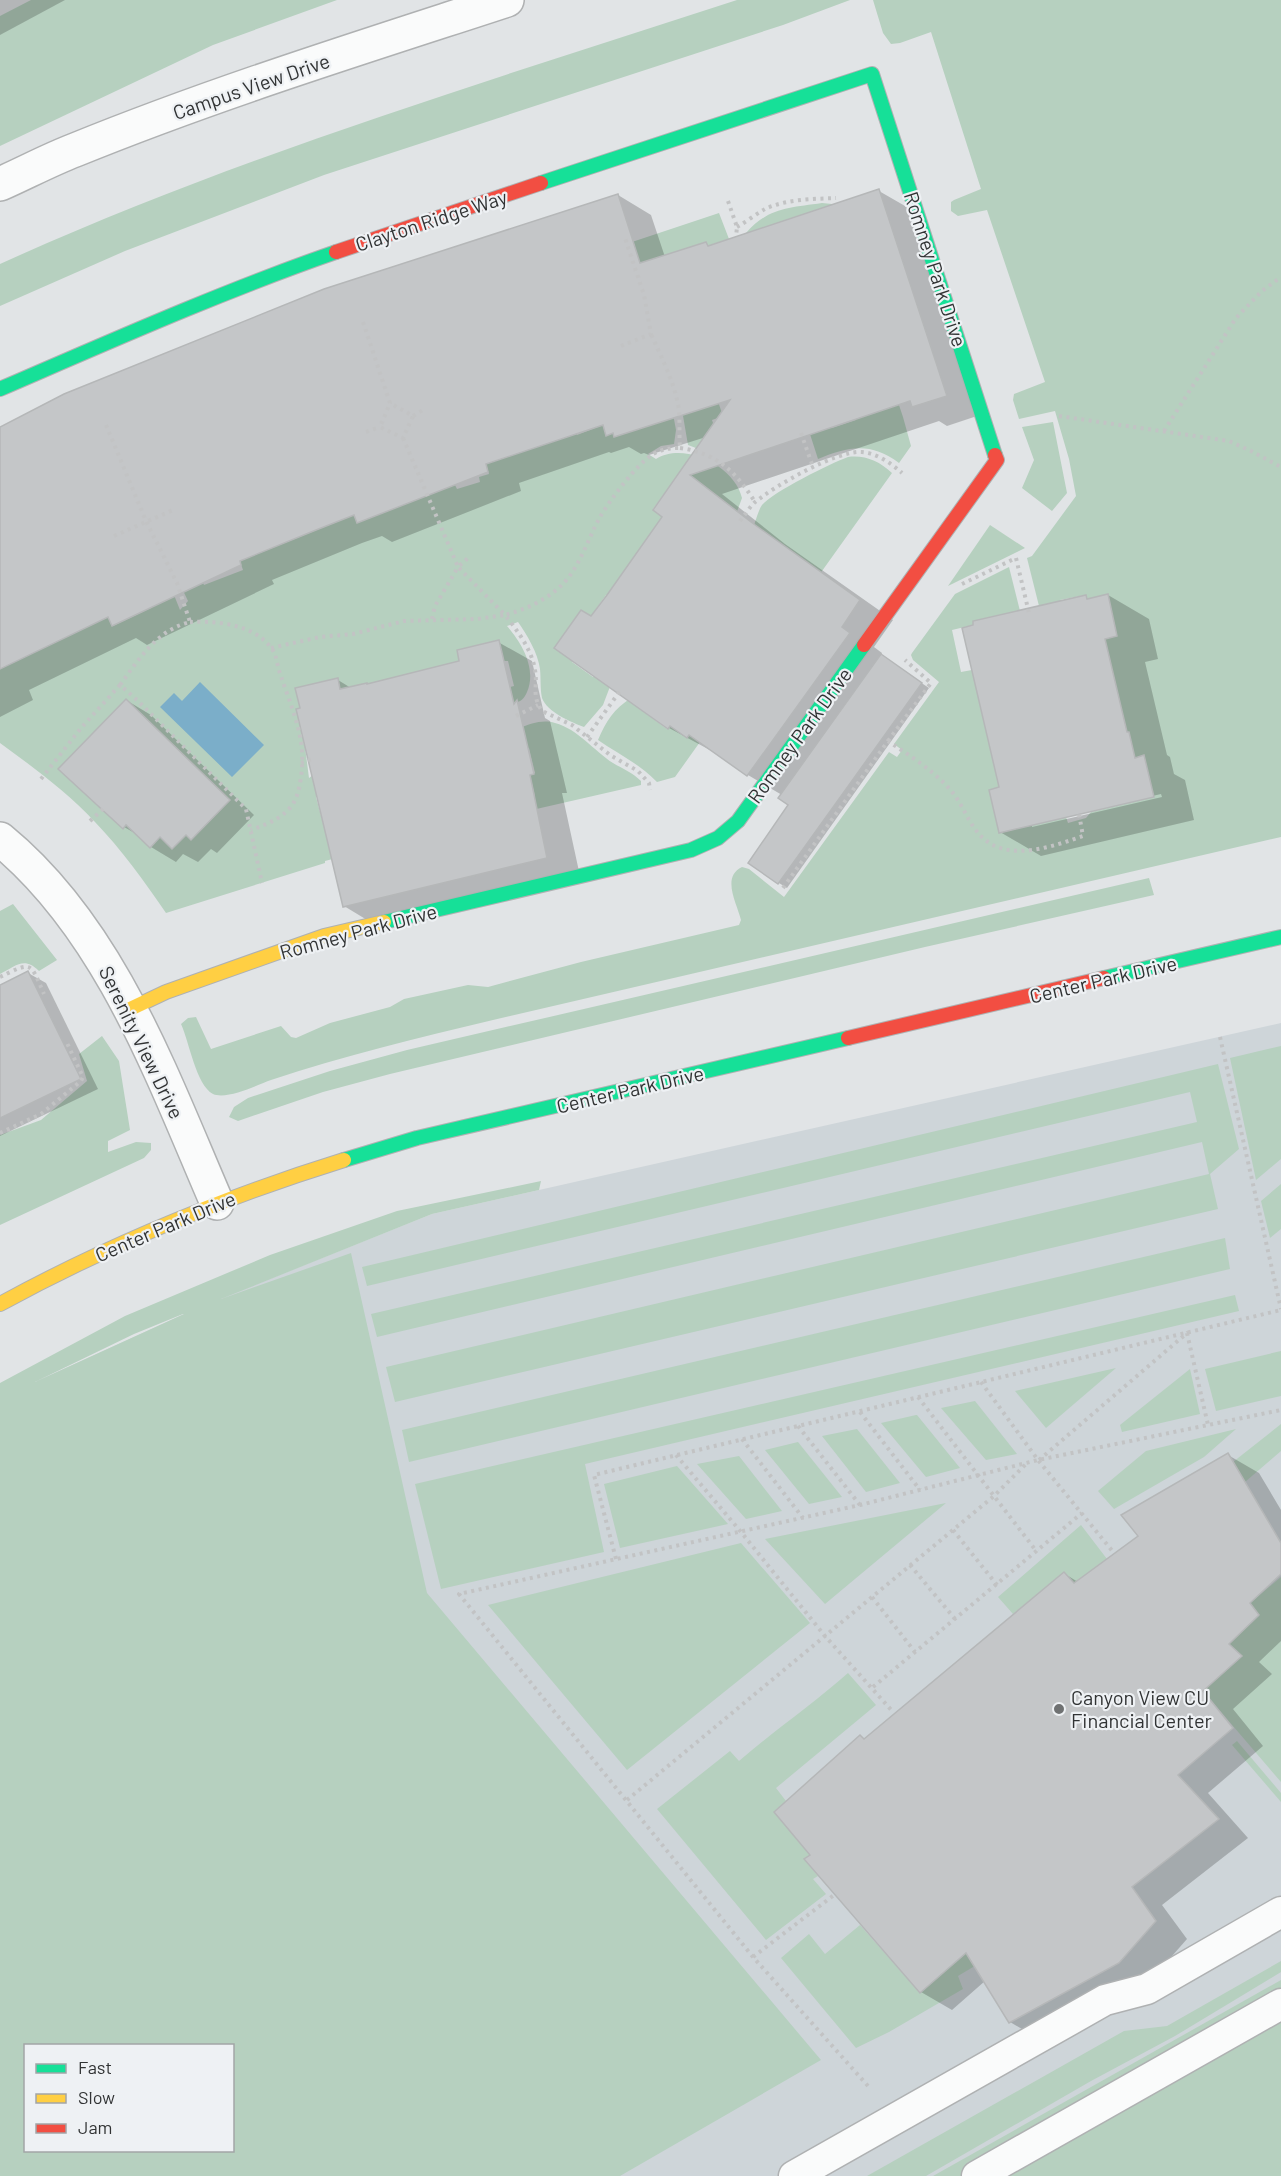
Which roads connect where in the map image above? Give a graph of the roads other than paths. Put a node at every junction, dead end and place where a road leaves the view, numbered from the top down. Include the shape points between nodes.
1 (507, 0) edge
2 (872, 74) joint
3 (0, 184) edge
4 (0, 389) edge
5 (0, 838) edge
6 (1281, 938) edge
7 (130, 1009) junction
8 (217, 1203) junction
9 (0, 1304) edge
10 (1281, 1912) edge
11 (1281, 2004) edge
12 (794, 2176) edge
13 (977, 2176) edge

1 - 3 street, Campus View Drive via 161,117
2 - 4 street, Clayton Ridge Way via 286,269
2 - 7 street, Romney Park Drive via 997,460 738,821 718,838 691,850 324,936 166,992
5 - 7 street, Serenity View Drive via 75,918
6 - 8 street, Center Park Drive via 417,1138
7 - 8 street, Serenity View Drive
8 - 9 street, Center Park Drive via 98,1254
10 - 12 lane via 1148,1989 1105,2000
11 - 13 lane

